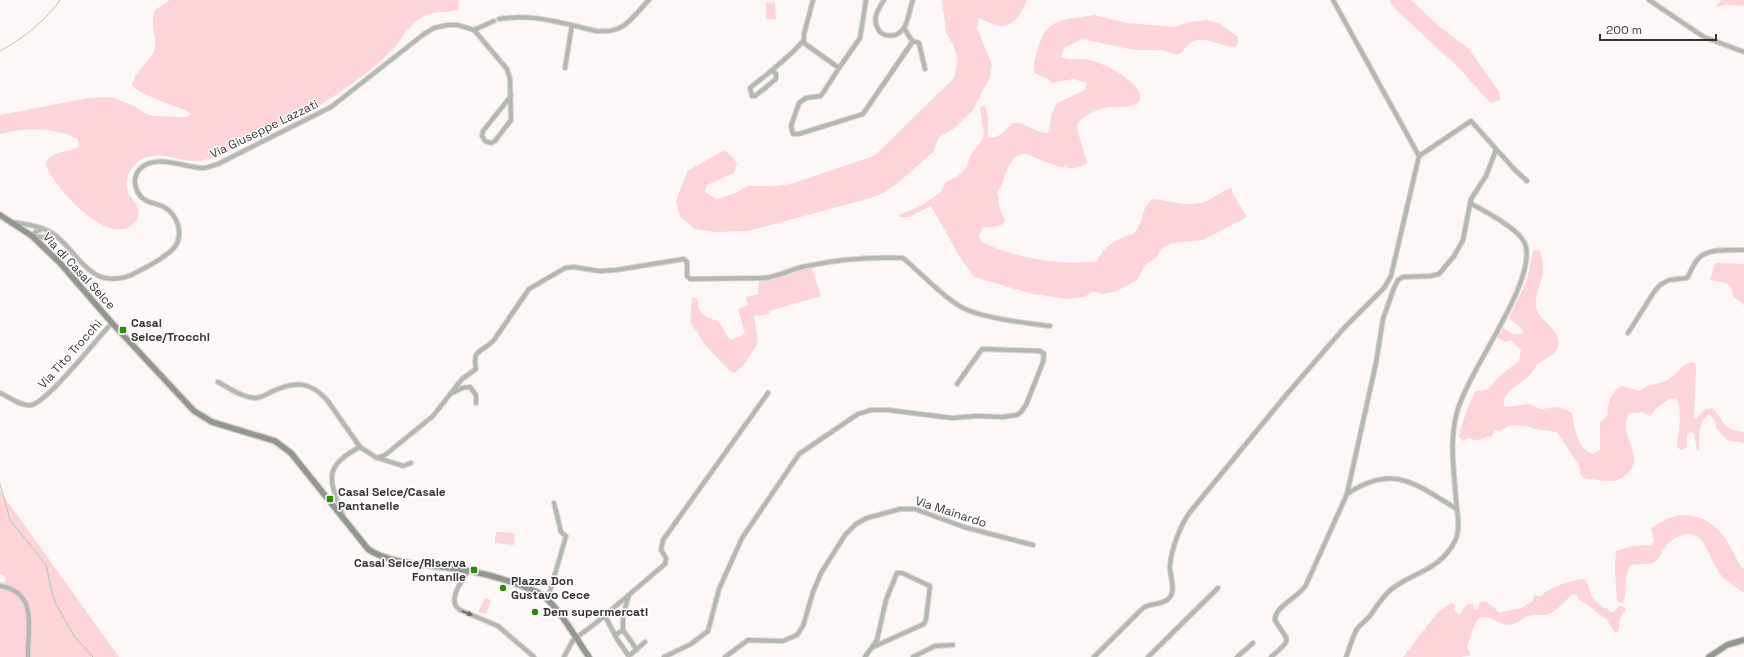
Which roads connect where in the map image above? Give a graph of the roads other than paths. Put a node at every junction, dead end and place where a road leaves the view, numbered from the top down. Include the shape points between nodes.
1 (649, 0) edge
2 (813, 0) edge
3 (866, 0) edge
4 (884, 0) edge
5 (913, 0) edge
6 (1333, 0) edge
7 (1649, 0) edge
8 (499, 19) dead end
9 (494, 21) dead end
10 (572, 25) junction
11 (904, 28) junction
12 (474, 30) junction
13 (804, 41) junction
14 (912, 41) junction
15 (1744, 52) edge
16 (565, 68) dead end
17 (839, 68) junction
18 (925, 69) dead end
19 (772, 70) junction
20 (511, 96) junction
21 (1496, 150) junction
22 (1419, 156) junction
23 (1527, 181) dead end
24 (1470, 203) junction
25 (0, 215) edge
26 (10, 222) junction
27 (42, 229) junction
28 (32, 236) junction
29 (55, 236) junction
30 (48, 238) junction
31 (45, 247) junction
32 (1744, 250) edge
33 (1388, 282) junction
34 (1394, 287) junction
35 (112, 323) junction
36 (1050, 326) dead end
37 (1628, 333) dead end
38 (218, 382) dead end
39 (956, 384) dead end
40 (0, 393) edge
41 (768, 394) dead end
42 (448, 396) junction
43 (476, 403) dead end
44 (360, 447) junction
45 (377, 458) junction
46 (411, 464) dead end
47 (1347, 494) junction
48 (554, 503) dead end
49 (1457, 509) junction
50 (346, 522) junction
51 (1033, 545) dead end
52 (468, 570) junction
53 (0, 586) edge
54 (1218, 588) dead end
55 (630, 595) junction
56 (548, 598) junction
57 (605, 616) junction
58 (623, 630) junction
59 (615, 635) junction
60 (576, 638) junction
61 (1744, 640) edge
62 (645, 642) dead end
63 (1252, 643) dead end
64 (953, 645) dead end
65 (874, 647) junction
66 (636, 650) junction
67 (28, 657) edge
68 (534, 657) edge
69 (564, 657) edge
70 (589, 657) edge
71 (664, 657) edge
72 (725, 657) edge
73 (865, 657) edge
74 (913, 657) edge
75 (1094, 657) edge
76 (1148, 657) edge
77 (1237, 657) edge
78 (1271, 657) edge
79 (1346, 657) edge
80 (1709, 657) edge

1 - 10 street via 631,20 615,30 597,31
2 - 13 street
3 - 17 street via 860,37
4 - 11 street via 876,16 878,30 890,36 900,33
5 - 11 street
6 - 22 street
7 - 15 street via 1704,37
8 - 10 street via 535,17
9 - 12 street
10 - 16 street
11 - 14 street
12 - 20 street via 507,69
12 - 29 street, Via Giuseppe Lazzati via 450,25 429,31 331,107 218,164 203,168 159,162 144,166 139,170 135,186 146,201 163,206 171,212 178,224 178,235 172,249 133,274 117,279 99,277
13 - 17 street via 805,45
13 - 19 street
14 - 17 street via 863,114 793,134 791,126 799,103 822,95
14 - 18 street via 919,43
19 - 19 street via 750,88 752,96 776,79 776,74
20 - 20 street via 483,131 482,137 485,141 490,143 496,140 510,121
21 - 22 street via 1471,121
21 - 23 street
21 - 24 street via 1486,176
22 - 33 street
24 - 34 street via 1461,245 1443,270 1433,276 1402,277
24 - 49 street via 1519,235 1525,242 1527,256 1524,274 1516,294 1467,386 1457,412 1452,444
25 - 26 main road, Via di Casal Selce
26 - 27 street
26 - 28 main road, Via di Casal Selce
27 - 28 street
27 - 29 street
28 - 30 street
28 - 31 main road, Via di Casal Selce
29 - 30 street
30 - 31 street
31 - 35 main road, Via di Casal Selce
32 - 37 street via 1709,252 1700,256 1687,278 1669,280 1658,287
33 - 34 street
33 - 75 street via 1336,337 1191,510 1182,526 1171,560 1172,586 1169,598 1143,608
34 - 47 street via 1383,319 1376,363
35 - 40 street, Via Tito Trocchi via 83,358 38,402 25,405
35 - 50 main road, Via di Casal Selce via 189,407 200,415 215,423 271,440 287,449
36 - 42 street via 1014,321 964,309 903,258 868,257 803,266 771,277 758,278 690,279 687,276 687,262 684,259 616,270 599,271 567,267 529,289 492,342 475,354 476,369 462,378
38 - 44 street via 253,398 290,384 308,386 327,400
39 - 71 street via 981,349 1040,351 1044,354 1026,405 1017,415 952,418 871,410 858,414 799,454 742,538 719,589 708,631 691,644
41 - 55 street via 663,540 661,550 666,558 665,564
42 - 43 street via 462,388 470,387 476,395
42 - 45 street via 433,416 388,453
44 - 45 street
44 - 50 street via 341,458 332,472 332,485
45 - 46 street via 402,466
47 - 49 street via 1379,479 1394,478 1413,483
47 - 78 street via 1300,594 1275,614 1276,621 1287,640 1286,644
48 - 56 street via 561,531 566,536
49 - 79 street via 1458,531 1453,544 1435,565 1387,593 1357,629
50 - 52 main road, Via di Casal Selce via 365,547 378,555
51 - 72 street, Via Mainardo via 964,527 916,509 896,510 867,518 846,533 823,570 814,587 803,626 797,635 783,641 748,640
52 - 56 main road, Via di Casal Selce via 534,590
52 -> 68 street via 455,596 456,607 498,626
53 - 67 street via 14,589 26,603 29,618
54 - 76 street
55 - 57 street
55 - 58 street via 623,616
56 - 60 main road, Via di Casal Selce
57 - 59 street
57 - 60 street
58 - 59 street
58 - 66 street
59 - 66 street via 628,655
60 - 69 street
60 - 70 main road, Via di Casal Selce
61 - 80 main road via 1727,645
62 - 66 street
63 - 77 street
64 - 74 street via 935,646
65 - 65 street via 886,598 898,573 930,586 924,624
65 - 73 street

